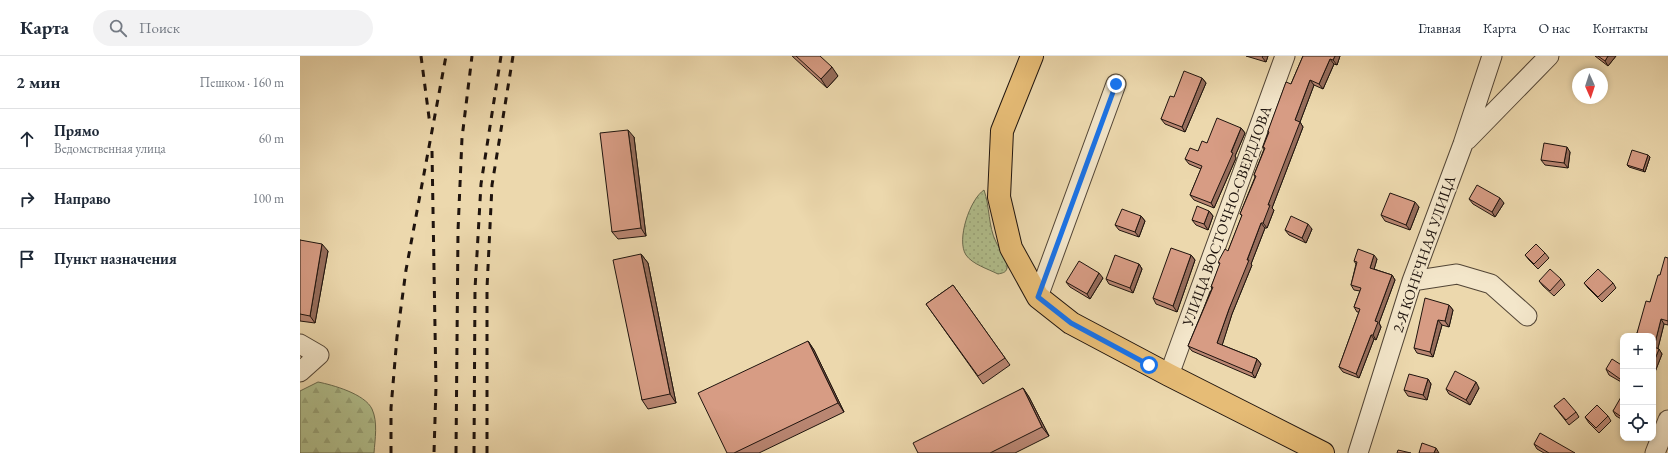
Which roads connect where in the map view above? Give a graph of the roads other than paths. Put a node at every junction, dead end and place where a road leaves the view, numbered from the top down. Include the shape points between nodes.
1 (1032, 56) edge
2 (1284, 56) edge
3 (1492, 56) edge
4 (1549, 56) edge
5 (1116, 84) dead end
6 (1463, 144) junction
7 (1412, 281) junction
8 (1038, 297) junction
9 (1527, 316) dead end
10 (300, 344) edge
11 (300, 372) edge
12 (1169, 375) junction
13 (1668, 420) edge
14 (1323, 453) edge
15 (1358, 453) edge
16 (1655, 453) edge

1 - 8 main road via 1002,131 999,197 1011,248
2 - 12 street, УЛИЦА ВОСТОЧНО-СВЕРДЛОВА
3 - 6 street, 2-Я КОНЕЧНАЯ УЛИЦА
4 - 6 street
5 - 8 street
6 - 7 street, 2-Я КОНЕЧНАЯ УЛИЦА
7 - 9 street via 1457,274 1491,284
7 - 15 street, 2-Я КОНЕЧНАЯ УЛИЦА
8 - 12 main road via 1071,323
10 - 11 street via 319,355
12 - 14 main road
13 - 16 street

